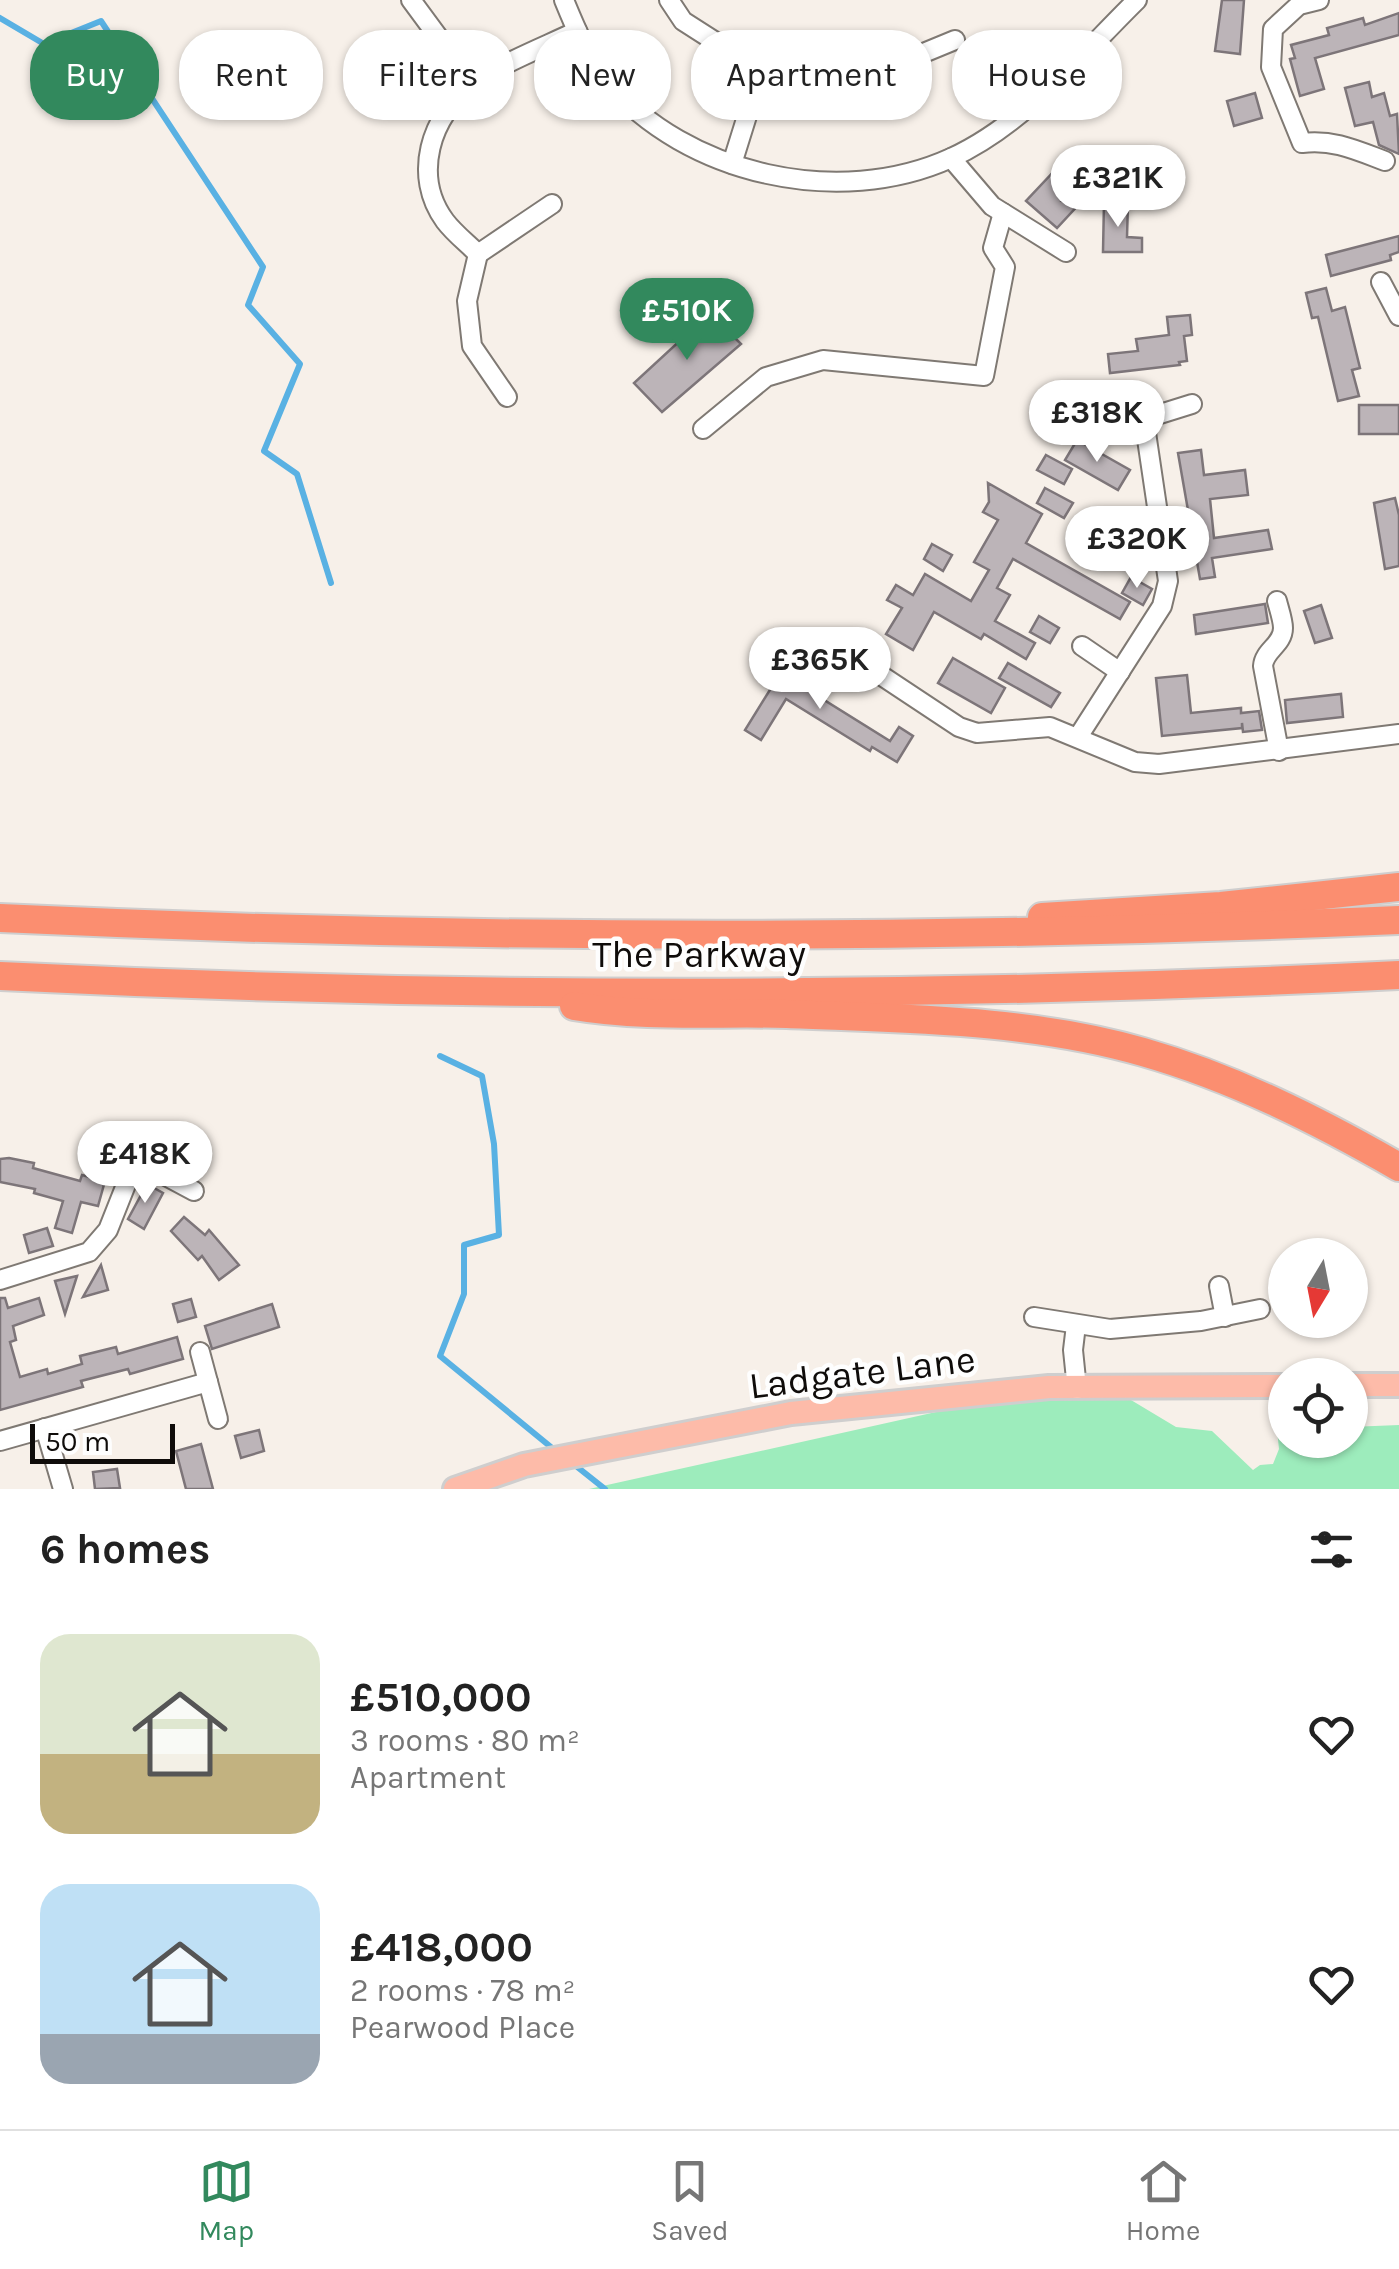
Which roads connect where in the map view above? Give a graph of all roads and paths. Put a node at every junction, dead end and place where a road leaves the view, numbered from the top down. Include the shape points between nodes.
1 (411, 0) edge
2 (564, 0) edge
3 (669, 0) edge
4 (1137, 0) edge
5 (1319, 0) edge
6 (433, 30) edge
7 (577, 30) edge
8 (698, 30) edge
9 (441, 120) edge
10 (651, 120) edge
11 (745, 120) edge
12 (951, 158) junction
13 (1385, 161) dead end
14 (732, 164) junction
15 (552, 204) dead end
16 (1002, 213) junction
17 (1066, 252) dead end
18 (478, 254) junction
19 (1381, 282) dead end
20 (1399, 316) edge
21 (506, 397) dead end
22 (1192, 404) dead end
23 (704, 429) dead end
24 (1121, 528) dead end
25 (1168, 565) junction
26 (1277, 602) dead end
27 (1082, 646) dead end
28 (873, 670) dead end
29 (1120, 672) junction
30 (1399, 734) edge
31 (1078, 737) junction
32 (1279, 751) junction
33 (1399, 887) edge
34 (0, 918) edge
35 (1399, 920) edge
36 (901, 934) junction
37 (1399, 975) edge
38 (0, 976) edge
39 (489, 991) junction
40 (92, 1148) dead end
41 (135, 1162) junction
42 (1399, 1167) edge
43 (194, 1191) dead end
44 (0, 1280) edge
45 (1219, 1286) dead end
46 (1260, 1309) dead end
47 (1034, 1317) dead end
48 (1225, 1317) junction
49 (1076, 1326) junction
50 (200, 1352) dead end
51 (208, 1382) junction
52 (1399, 1385) edge
53 (1268, 1386) edge
54 (1368, 1386) edge
55 (1077, 1389) junction
56 (218, 1419) dead end
57 (46, 1428) junction
58 (0, 1441) edge
59 (62, 1489) edge
60 (455, 1489) edge

1 - 6 street
2 - 7 street
3 - 8 street
4 - 12 street via 1048,88
5 - 13 street via 1299,5 1273,29 1271,66 1302,143 1338,142
9 - 18 street via 429,143 428,186 444,220
10 - 14 street
11 - 14 street
12 - 14 street via 890,177 834,181 776,178
12 - 16 street
15 - 18 street
16 - 17 street
16 - 23 street via 993,248 1005,268 984,376 823,360 766,378
18 - 21 street via 467,301 472,346
19 - 20 street
22 - 25 street via 1144,419
24 - 25 street
25 - 29 street via 1162,606
26 - 32 street via 1284,628 1263,666
27 - 29 street
28 - 31 street via 978,734 1050,727
29 - 31 street
30 - 32 street
31 - 32 street via 1135,762 1159,764
33 - 36 highway
34 - 36 highway, The Parkway via 373,933
35 - 36 highway, The Parkway
37 - 39 highway, The Parkway via 992,990
38 - 39 highway, The Parkway
39 - 42 highway via 615,1012 980,1024 1070,1036 1140,1051 1269,1096
40 - 41 street
41 - 43 street
41 - 44 street via 108,1230 90,1252
45 - 48 street
46 - 48 street
47 - 49 street
48 - 49 street via 1110,1329
49 - 55 street
50 - 51 street
51 - 56 street
51 - 57 street
52 - 54 main road
53 - 55 main road, Ladgate Lane
55 - 60 main road, Ladgate Lane via 791,1413 524,1465
57 - 58 street
57 - 59 street

